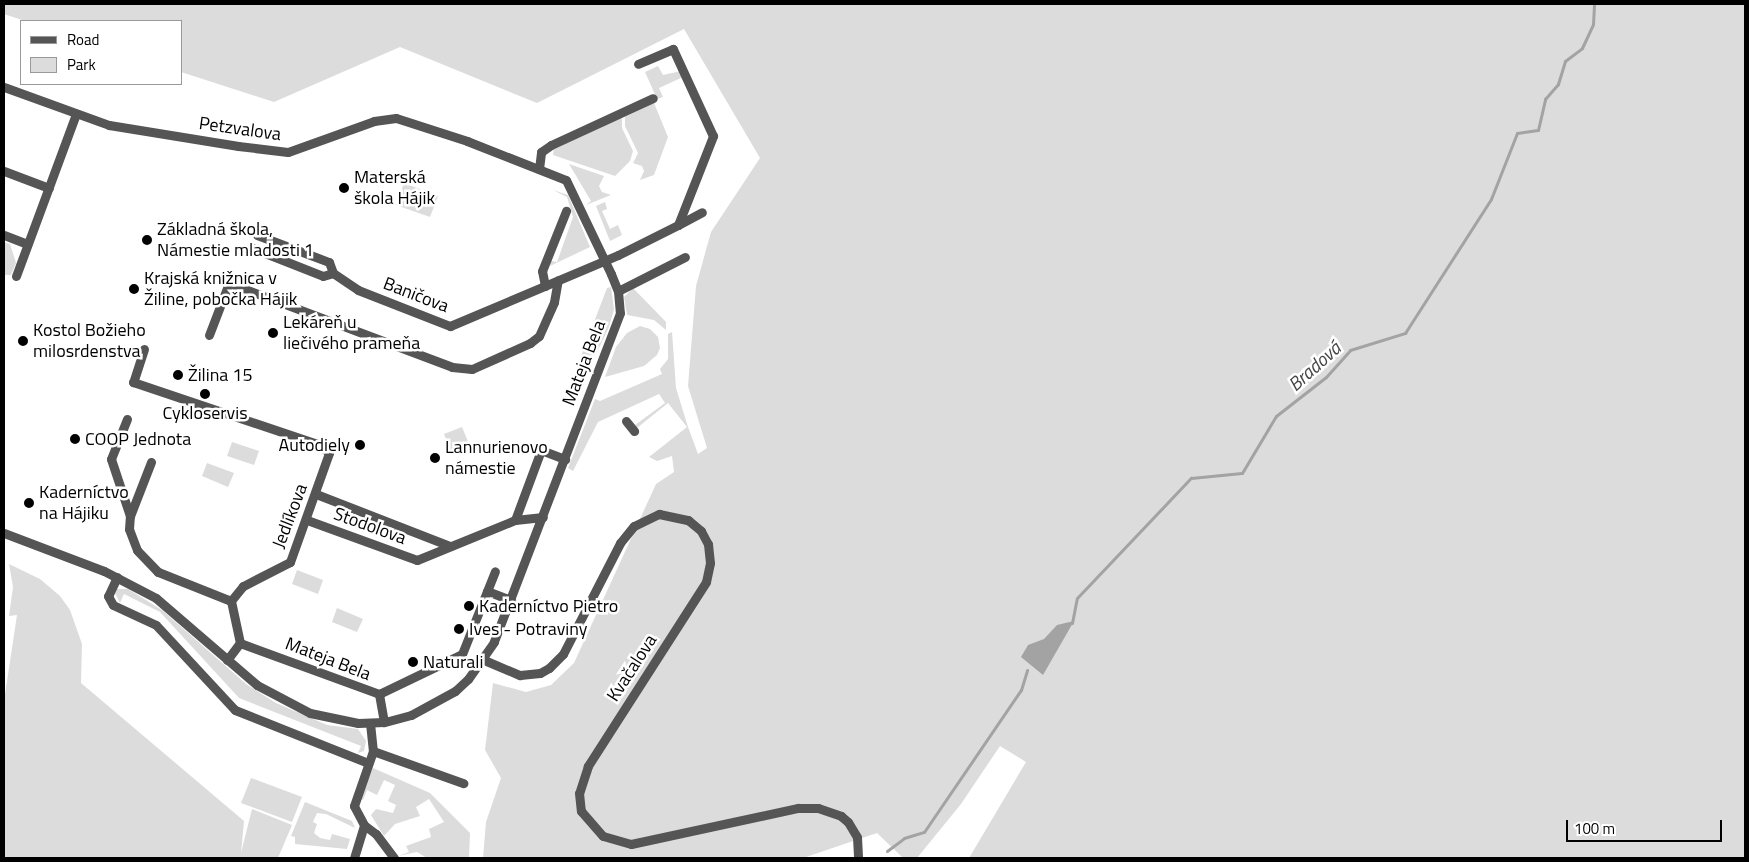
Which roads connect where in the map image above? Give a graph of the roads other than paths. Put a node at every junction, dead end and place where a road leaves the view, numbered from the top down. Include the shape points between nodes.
1 (638, 64) dead end
2 (4, 86) edge
3 (653, 98) dead end
4 (76, 114) junction
5 (526, 163) joint
6 (539, 169) junction
7 (4, 171) edge
8 (49, 188) junction
9 (566, 212) dead end
10 (702, 212) dead end
11 (678, 225) junction
12 (4, 235) edge
13 (257, 235) dead end
14 (27, 244) junction
15 (252, 248) dead end
16 (685, 257) dead end
17 (604, 260) junction
18 (332, 273) junction
19 (16, 276) dead end
20 (558, 280) junction
21 (545, 286) junction
22 (618, 291) junction
23 (209, 335) dead end
24 (144, 349) dead end
25 (127, 419) dead end
26 (626, 421) dead end
27 (634, 431) dead end
28 (565, 459) junction
29 (151, 462) dead end
30 (316, 494) junction
31 (130, 516) junction
32 (543, 517) junction
33 (307, 520) junction
34 (515, 520) junction
35 (4, 533) edge
36 (450, 546) junction
37 (495, 571) dead end
38 (117, 577) junction
39 (487, 591) junction
40 (231, 600) junction
41 (511, 600) junction
42 (240, 643) junction
43 (227, 660) junction
44 (484, 660) junction
45 (379, 694) junction
46 (384, 722) junction
47 (370, 723) junction
48 (373, 751) junction
49 (368, 763) junction
50 (463, 783) dead end
51 (364, 824) junction
52 (354, 858) edge
53 (394, 858) edge
54 (858, 858) edge

1 - 11 street via 672,49 713,136
2 - 4 street, Petzvalova
3 - 6 street via 551,145 542,152
4 - 5 street, Petzvalova via 140,132 288,152 374,120 396,118
4 - 8 street
5 - 6 street, Mateja Bela
6 - 17 street, Mateja Bela via 566,180
7 - 8 street
8 - 14 street
9 - 21 street via 542,271
10 - 11 street, Baničova
11 - 17 street, Baničova
12 - 14 street
13 - 18 street, Baničova via 329,262
14 - 19 street
15 - 18 street, Baničova via 323,276
16 - 22 street
17 - 20 street, Baničova
17 - 22 street, Mateja Bela
18 - 21 street, Baničova via 358,290 450,326
20 - 21 street, Baničova
20 - 23 street via 554,302 539,336 472,369 452,367 229,283
22 - 28 street, Mateja Bela via 617,325
24 - 30 street, Jedlíkova via 133,382 320,445 329,453
25 - 31 street via 111,460
26 - 27 street
28 - 32 street, Mateja Bela
28 - 34 street via 541,450
29 - 31 street
30 - 33 street, Jedlíkova
30 - 36 street, Stodolova
31 - 40 street via 132,540 150,567
32 - 34 street, Stodolova
32 - 41 street, Mateja Bela
33 - 36 street, Stodolova via 417,560
33 - 40 street, Jedlíkova via 288,565 243,586
34 - 36 street, Stodolova
35 - 38 street, Mateja Bela
37 - 39 street, Mateja Bela
38 - 43 street, Mateja Bela via 167,605
38 - 49 street via 108,596 113,605 156,625 235,710
39 - 41 street
39 - 45 street, Mateja Bela via 465,649 457,659
40 - 42 street
41 - 44 street, Mateja Bela
42 - 43 street
42 - 45 street, Mateja Bela
43 - 47 street, Mateja Bela via 257,684 310,714 344,722
44 - 46 street, Mateja Bela via 468,679 442,700 411,715
44 - 54 street, Kvačalova via 520,676 549,668 563,654 620,543 634,526 660,514 688,520 701,531 708,544 710,563 706,582 588,766 579,793 581,811 603,836 630,844 798,808 818,808 848,822 857,838
45 - 46 street
46 - 47 street, Mateja Bela
47 - 48 street
48 - 49 street
48 - 50 street
49 - 51 street via 354,798 354,806
51 - 52 street
51 - 53 street

